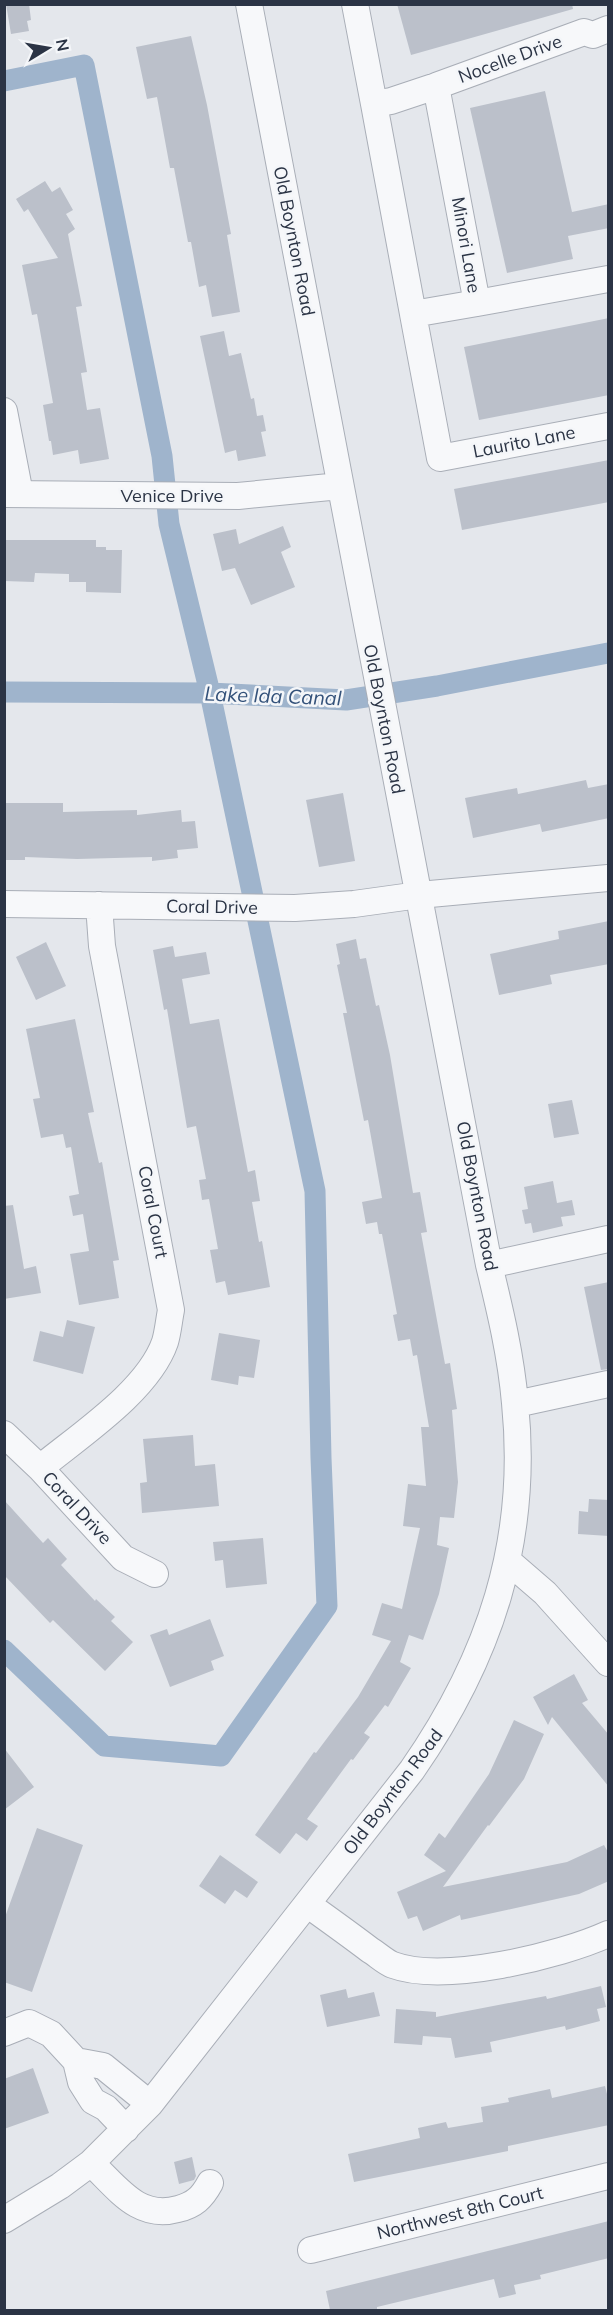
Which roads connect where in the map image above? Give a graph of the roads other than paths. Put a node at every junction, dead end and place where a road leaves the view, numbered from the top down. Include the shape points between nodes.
1 (249, 4) edge
2 (355, 4) edge
3 (609, 11) edge
4 (596, 30) edge
5 (436, 86) junction
6 (374, 104) junction
7 (609, 279) edge
8 (477, 303) junction
9 (413, 314) junction
10 (4, 411) edge
11 (609, 426) edge
12 (340, 486) junction
13 (12, 494) edge
14 (609, 878) edge
15 (419, 895) junction
16 (4, 904) edge
17 (99, 905) junction
18 (609, 1239) edge
19 (489, 1265) junction
20 (609, 1384) edge
21 (516, 1404) junction
22 (4, 1434) edge
23 (40, 1468) junction
24 (508, 1561) junction
25 (155, 1574) dead end
26 (609, 1663) edge
27 (307, 1904) junction
28 (609, 1934) edge
29 (4, 2012) edge
30 (29, 2023) junction
31 (4, 2033) edge
32 (76, 2061) junction
33 (150, 2104) junction
34 (126, 2129) junction
35 (92, 2163) junction
36 (609, 2176) edge
37 (210, 2183) dead end
38 (4, 2220) edge
39 (311, 2250) dead end

1 - 12 street, Old Boynton Road
2 - 6 street
3 - 4 street, Nocelle Drive via 587,20
4 - 5 street, Nocelle Drive
5 - 6 street, Nocelle Drive
5 - 8 street, Minori Lane
6 - 9 street
7 - 8 street
8 - 9 street, Minori Lane
9 - 11 street, Laurito Lane via 440,458
10 - 13 street
12 - 13 street, Venice Drive via 238,496
12 - 15 street, Old Boynton Road
14 - 15 street, Coral Drive
15 - 17 street, Coral Drive via 295,908
15 - 19 street, Old Boynton Road
16 - 17 street, Coral Drive
17 - 23 street, Coral Court via 102,946 171,1310 165,1341 147,1376
18 - 19 street
19 - 21 street, Old Boynton Road via 506,1336
20 - 21 street
21 - 24 street, Old Boynton Road via 518,1471
22 - 23 street, Coral Drive
23 - 25 street, Coral Drive via 123,1558
24 - 26 street via 545,1593
24 - 27 street, Old Boynton Road via 476,1659 437,1734
27 - 28 street via 392,1965 425,1971 462,1970 537,1958
27 - 33 street, Old Boynton Road
29 - 30 street
30 - 31 street
30 - 32 street via 51,2034
32 - 33 street via 103,2066
32 - 34 street via 81,2082 93,2101 106,2108
33 - 34 street, Old Boynton Road
34 - 35 street, Old Boynton Road
35 - 37 street via 134,2204 152,2212 192,2205
35 - 38 street, Old Boynton Road
36 - 39 street, Northwest 8th Court

